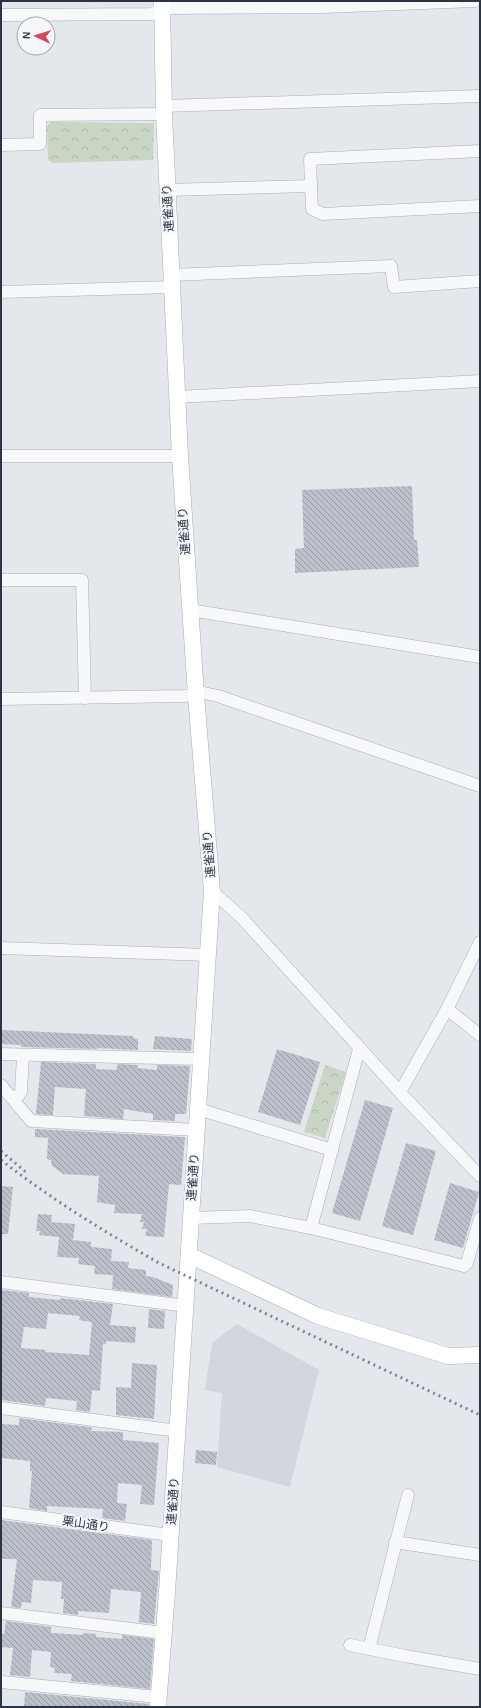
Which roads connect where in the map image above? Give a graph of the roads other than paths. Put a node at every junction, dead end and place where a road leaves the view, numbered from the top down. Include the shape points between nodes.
1 (475, 1) edge
2 (162, 4) edge
3 (1, 15) edge
4 (480, 96) edge
5 (163, 110) junction
6 (1, 145) edge
7 (480, 151) edge
8 (311, 186) junction
9 (167, 190) junction
10 (480, 206) edge
11 (171, 281) junction
12 (480, 281) edge
13 (1, 292) edge
14 (480, 381) edge
15 (177, 397) junction
16 (1, 456) edge
17 (180, 456) junction
18 (1, 580) edge
19 (190, 610) junction
20 (480, 656) edge
21 (196, 695) junction
22 (85, 698) junction
23 (1, 699) edge
24 (480, 786) edge
25 (212, 891) junction
26 (480, 942) edge
27 (1, 948) edge
28 (208, 955) junction
29 (447, 1009) junction
30 (480, 1035) edge
31 (359, 1049) junction
32 (1, 1054) edge
33 (23, 1055) junction
34 (201, 1059) junction
35 (1, 1085) edge
36 (400, 1092) junction
37 (12, 1098) junction
38 (198, 1109) junction
39 (196, 1130) junction
40 (332, 1150) junction
41 (480, 1176) edge
42 (190, 1218) junction
43 (480, 1218) edge
44 (311, 1228) junction
45 (189, 1255) junction
46 (1, 1282) edge
47 (186, 1306) junction
48 (480, 1355) edge
49 (1, 1408) edge
50 (178, 1431) junction
51 (408, 1494) dead end
52 (1, 1512) edge
53 (170, 1535) junction
54 (395, 1542) junction
55 (480, 1555) edge
56 (1, 1613) edge
57 (164, 1634) junction
58 (350, 1645) dead end
59 (369, 1649) junction
60 (480, 1669) edge
61 (1, 1682) edge
62 (158, 1702) edge

1 - 2 street via 322,7
2 - 3 street via 152,14
2 - 5 main road, 連雀通り
4 - 5 street
5 - 6 street via 40,116 40,144
5 - 9 main road, 連雀通り
7 - 8 street via 310,158
8 - 9 street
8 - 10 street via 312,209 323,214
9 - 11 main road, 連雀通り
11 - 12 street via 391,266 394,287
11 - 13 street
11 - 15 main road, 連雀通り
14 - 15 street
15 - 17 main road, 連雀通り
16 - 17 street
17 - 19 main road, 連雀通り
18 - 22 street via 82,580
19 - 20 street
19 - 21 main road, 連雀通り
21 - 22 street
21 - 24 street via 204,693 218,696
21 - 25 main road, 連雀通り
22 - 23 street
25 - 28 main road, 連雀通り
25 - 31 street via 241,917
26 - 29 street
27 - 28 street
28 - 34 main road, 連雀通り
29 - 30 street
29 - 36 street
31 - 36 street
31 - 40 street
32 - 33 street
33 - 34 street
33 - 37 street via 22,1092
34 - 38 main road, 連雀通り
35 - 37 street
36 - 41 street
37 - 39 street via 31,1121
38 - 39 main road, 連雀通り
38 - 40 street
39 - 42 main road, 連雀通り
40 - 44 street
42 - 44 street via 250,1216
42 - 45 main road, 連雀通り
43 - 44 street via 464,1266
45 - 47 main road, 連雀通り
45 - 48 main road via 318,1316 448,1356
46 - 47 street
47 - 50 main road, 連雀通り
49 - 50 street
50 - 53 main road, 連雀通り
51 - 54 street
52 - 53 street, 栗山通り
53 - 57 main road, 連雀通り
54 - 55 street
54 - 59 street
56 - 57 street
57 - 62 main road, 連雀通り
58 - 59 street
59 - 60 street
61 - 62 street

